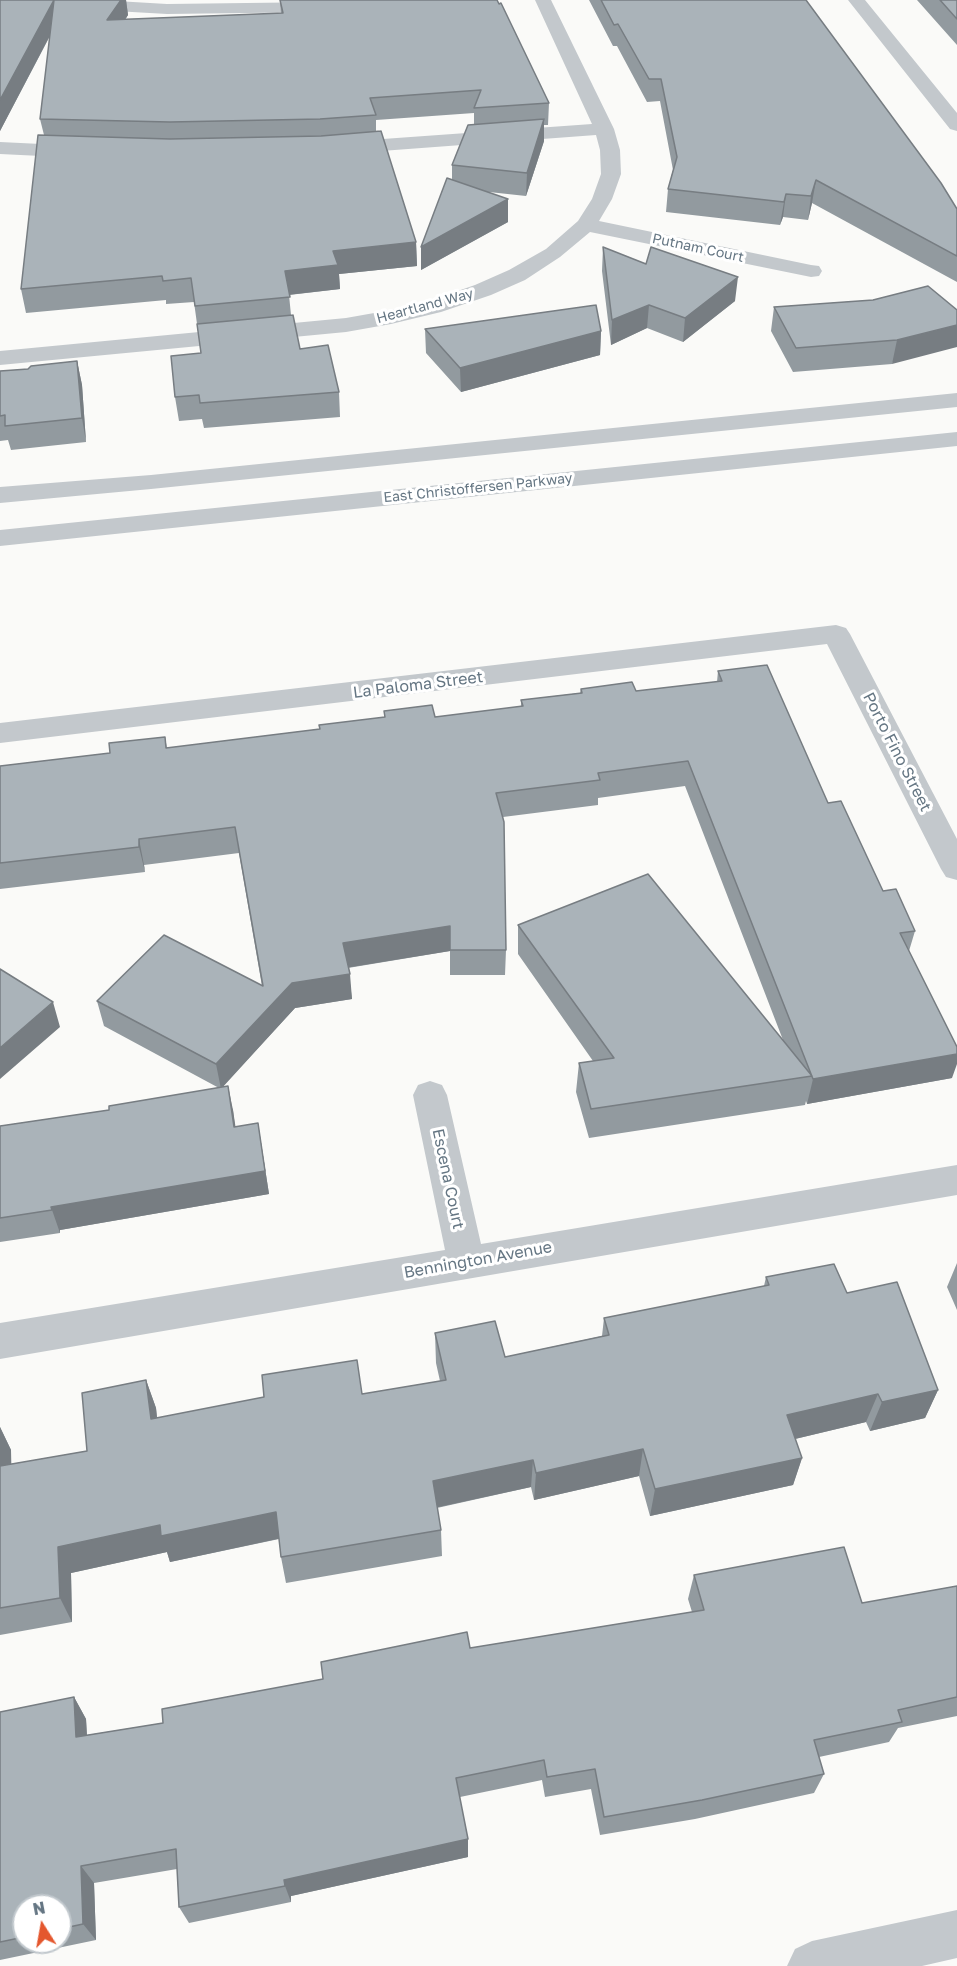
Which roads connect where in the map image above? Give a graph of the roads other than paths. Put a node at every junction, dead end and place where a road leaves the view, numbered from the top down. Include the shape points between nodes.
1 (10, 0) edge
2 (543, 0) edge
3 (856, 0) edge
4 (220, 5) edge
5 (345, 7) edge
6 (957, 125) edge
7 (604, 129) junction
8 (0, 148) edge
9 (322, 150) edge
10 (99, 152) edge
11 (586, 225) junction
12 (811, 271) dead end
13 (0, 358) edge
14 (957, 400) edge
15 (957, 439) edge
16 (0, 495) edge
17 (0, 537) edge
18 (836, 634) joint
19 (0, 733) edge
20 (957, 869) edge
21 (430, 1095) dead end
22 (957, 1180) edge
23 (466, 1262) junction
24 (0, 1341) edge
25 (957, 1934) edge
26 (812, 1966) edge

1 - 4 street via 109,7
2 - 7 street, Heartland Way
3 - 6 street
4 - 5 street
7 - 9 street
7 - 11 street, Heartland Way via 611,174
8 - 10 street
11 - 12 street, Putnam Court
11 - 13 street, Heartland Way via 553,253 517,275 433,307 391,317 346,325
14 - 16 street
15 - 17 street, East Christoffersen Parkway
18 - 19 street, La Paloma Street
18 - 20 street, Porto Fino Street
21 - 23 street, Escena Court
22 - 23 street, Bennington Avenue
23 - 24 street, Bennington Avenue
25 - 26 street

